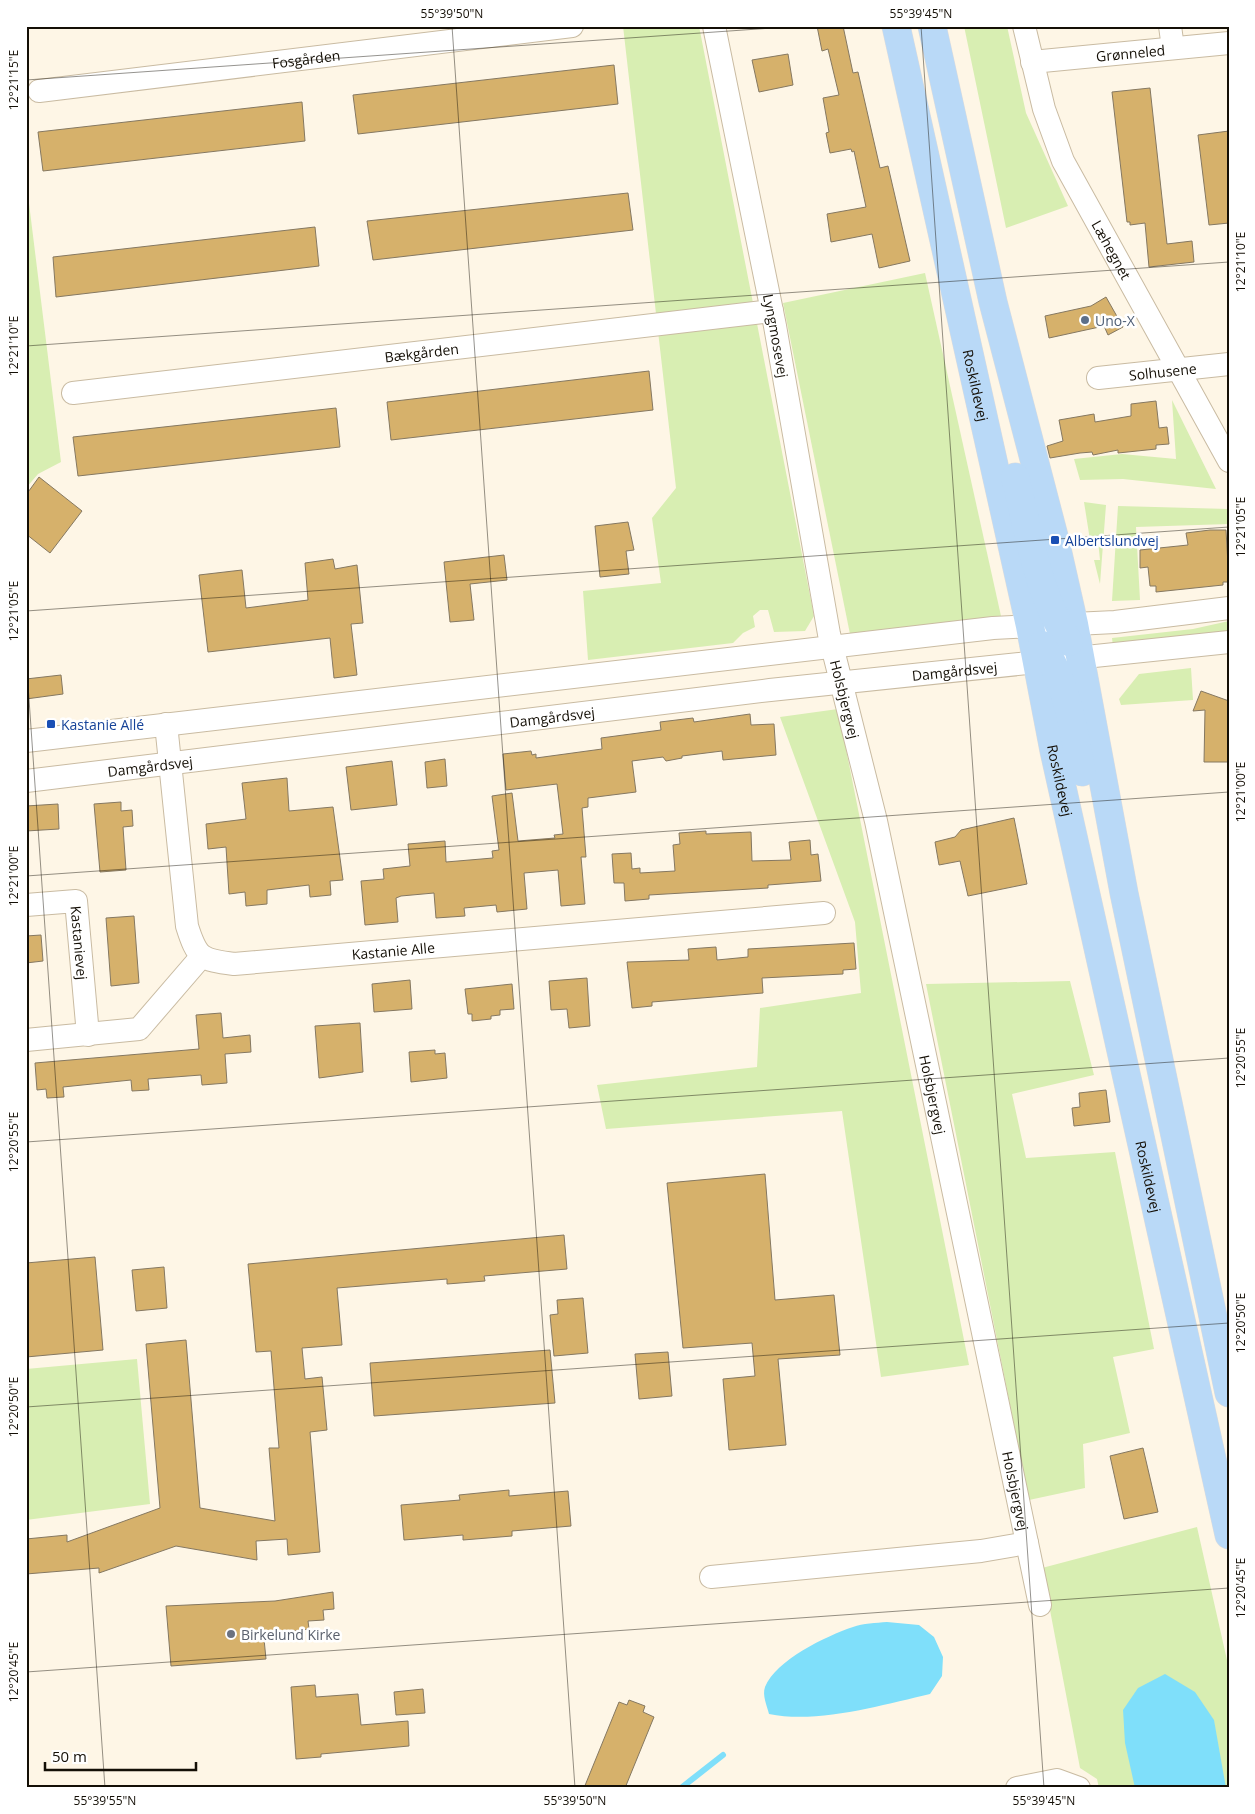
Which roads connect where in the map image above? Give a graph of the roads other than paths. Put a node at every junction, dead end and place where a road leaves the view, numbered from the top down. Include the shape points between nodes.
1 (572, 26) edge
2 (714, 26) edge
3 (896, 26) edge
4 (932, 26) edge
5 (1024, 26) edge
6 (1172, 37) edge
7 (1229, 43) edge
8 (1032, 62) junction
9 (39, 91) dead end
10 (772, 311) junction
11 (1229, 364) edge
12 (1180, 369) junction
13 (1098, 378) dead end
14 (976, 388) junction
15 (73, 393) dead end
16 (1229, 461) edge
17 (1229, 608) edge
18 (1065, 624) junction
19 (1030, 626) junction
20 (1229, 642) edge
21 (832, 647) junction
22 (1079, 657) junction
23 (1044, 660) junction
24 (841, 683) junction
25 (166, 724) junction
26 (26, 741) edge
27 (169, 765) junction
28 (26, 781) edge
29 (1124, 893) junction
30 (26, 906) edge
31 (824, 913) dead end
32 (201, 957) junction
33 (88, 1035) junction
34 (26, 1040) edge
35 (1229, 1393) edge
36 (1229, 1535) edge
37 (1027, 1543) junction
38 (711, 1577) dead end
39 (1040, 1605) dead end
40 (1078, 1786) edge
41 (1017, 1788) edge

1 - 9 street, Fosgården
2 - 10 street, Lyngmosevej
3 - 14 main road, Roskildevej
4 - 18 main road via 995,312 1054,540
5 - 8 street, Læhegnet
6 - 7 street, Grønneled
6 - 8 street, Grønneled
8 - 12 street, Læhegnet via 1044,109 1064,161
10 - 15 street, Bækgården
10 - 21 street, Lyngmosevej
11 - 12 street, Solhusene
12 - 13 street, Solhusene
12 - 16 street, Læhegnet
14 - 18 main road via 1007,447 1045,596
14 - 19 main road, Roskildevej
17 - 18 street via 1115,622
18 - 19 street
18 - 22 main road
19 - 21 street
19 - 23 main road, Roskildevej
20 - 22 street
21 - 24 street, Holsbjergvej
21 - 25 street
22 - 23 street, Damgårdsvej
22 - 29 main road
23 - 24 street, Damgårdsvej
23 - 29 main road via 1066,696 1095,834
23 - 36 main road, Roskildevej via 1054,751
24 - 27 street, Damgårdsvej
24 - 37 street, Holsbjergvej via 876,821
25 - 26 street
25 - 27 street
27 - 28 street, Damgårdsvej
27 - 32 street via 187,926 194,948
29 - 35 main road
30 - 33 street, Kastanievej via 76,902
31 - 32 street, Kastanie Alle via 234,964
32 - 33 street via 139,1029
33 - 34 street
37 - 38 street, Holsbjergvej via 981,1551
37 - 39 street, Holsbjergvej
40 - 41 street via 1057,1780

